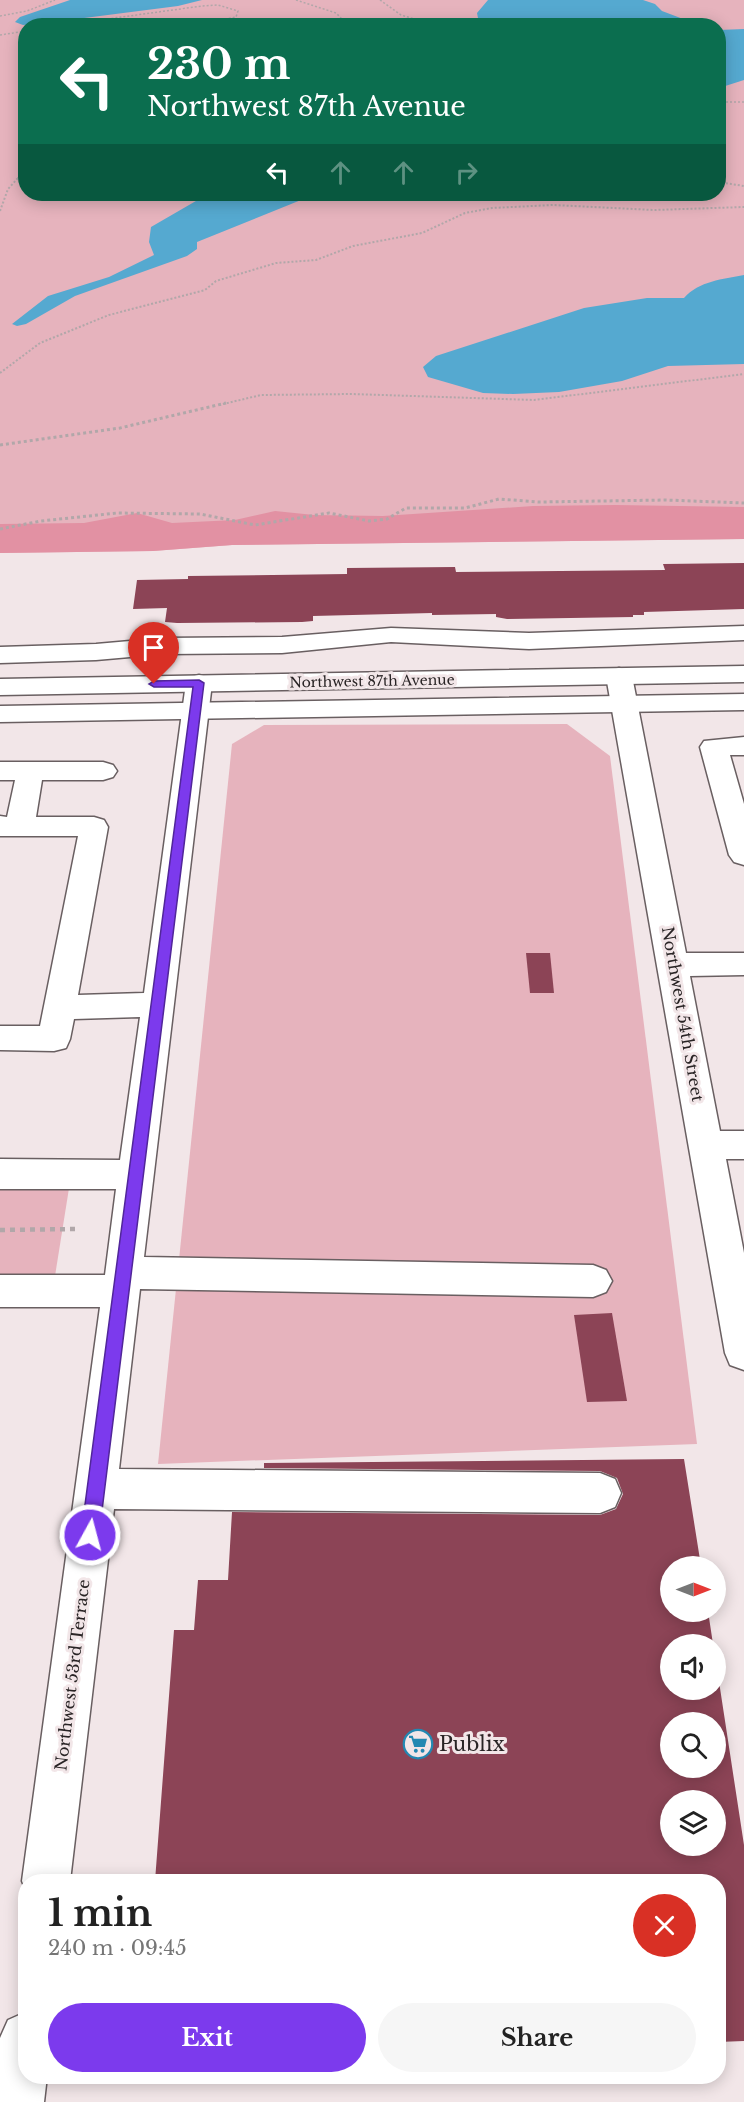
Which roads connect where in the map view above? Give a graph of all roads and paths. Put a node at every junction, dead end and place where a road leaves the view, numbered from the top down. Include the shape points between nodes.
1 (56, 0) edge
2 (296, 0) edge
3 (380, 0) edge
4 (0, 16) edge
5 (114, 18) edge
6 (227, 18) edge
7 (341, 18) edge
8 (411, 18) edge
9 (18, 32) edge
10 (0, 35) edge
11 (726, 102) edge
12 (744, 102) edge
13 (18, 179) edge
14 (726, 183) edge
15 (744, 186) edge
16 (744, 207) edge
17 (0, 211) edge
18 (0, 373) edge
19 (744, 374) edge
20 (0, 445) edge
21 (744, 503) edge
22 (0, 529) edge
23 (744, 633) edge
24 (0, 655) edge
25 (744, 674) edge
26 (199, 683) junction
27 (0, 687) edge
28 (622, 691) junction
29 (744, 702) edge
30 (195, 712) junction
31 (0, 714) edge
32 (744, 746) edge
33 (0, 771) edge
34 (30, 771) junction
35 (103, 771) dead end
36 (739, 815) edge
37 (10, 826) edge
38 (744, 855) edge
39 (744, 964) edge
40 (674, 965) junction
41 (158, 1004) junction
42 (58, 1008) junction
43 (0, 1038) edge
44 (707, 1145) junction
45 (744, 1145) edge
46 (0, 1174) edge
47 (136, 1174) junction
48 (733, 1222) edge
49 (79, 1229) dead end
50 (0, 1230) edge
51 (593, 1281) dead end
52 (123, 1282) junction
53 (0, 1291) edge
54 (743, 1347) edge
55 (96, 1489) junction
56 (600, 1492) dead end
57 (47, 1874) edge
58 (20, 2084) edge
59 (17, 2102) edge

1 - 4 path
2 - 7 path
3 - 8 path
5 - 6 path via 218,5 238,11 236,16
9 - 10 path
11 - 12 path
13 - 17 path
14 - 15 path
16 - 18 path via 654,210 553,205 465,213 422,233 353,246 307,262 276,263 216,281 205,290 109,315 40,343
19 - 20 path via 534,400 261,395 101,432
21 - 22 path via 499,499 465,508 406,508 387,519 369,521 329,513 255,525 200,514 117,513
23 - 24 street via 529,641 392,635 282,645 164,646
25 - 28 street, Northwest 87th Avenue
26 - 27 street, Northwest 87th Avenue
26 - 28 street, Northwest 87th Avenue
26 - 30 street, Northwest 53rd Terrace
28 - 29 street, Northwest 87th Avenue
28 - 30 street, Northwest 87th Avenue
28 - 40 street, Northwest 54th Street
30 - 31 street, Northwest 87th Avenue
30 - 41 street, Northwest 53rd Terrace
32 - 36 street via 714,747
33 - 34 street
34 - 35 street
34 - 37 street
36 - 38 street
37 - 42 street via 94,827
39 - 40 street
40 - 44 street, Northwest 54th Street
41 - 42 street
41 - 47 street, Northwest 53rd Terrace
42 - 43 street via 54,1039
44 - 45 street
44 - 48 street, Northwest 54th Street
46 - 47 street
47 - 52 street, Northwest 53rd Terrace
48 - 54 street, Northwest 54th Street
49 - 50 path
51 - 52 street
52 - 53 street
52 - 55 street, Northwest 53rd Terrace
55 - 56 street
55 - 57 street, Northwest 53rd Terrace
58 - 59 street

